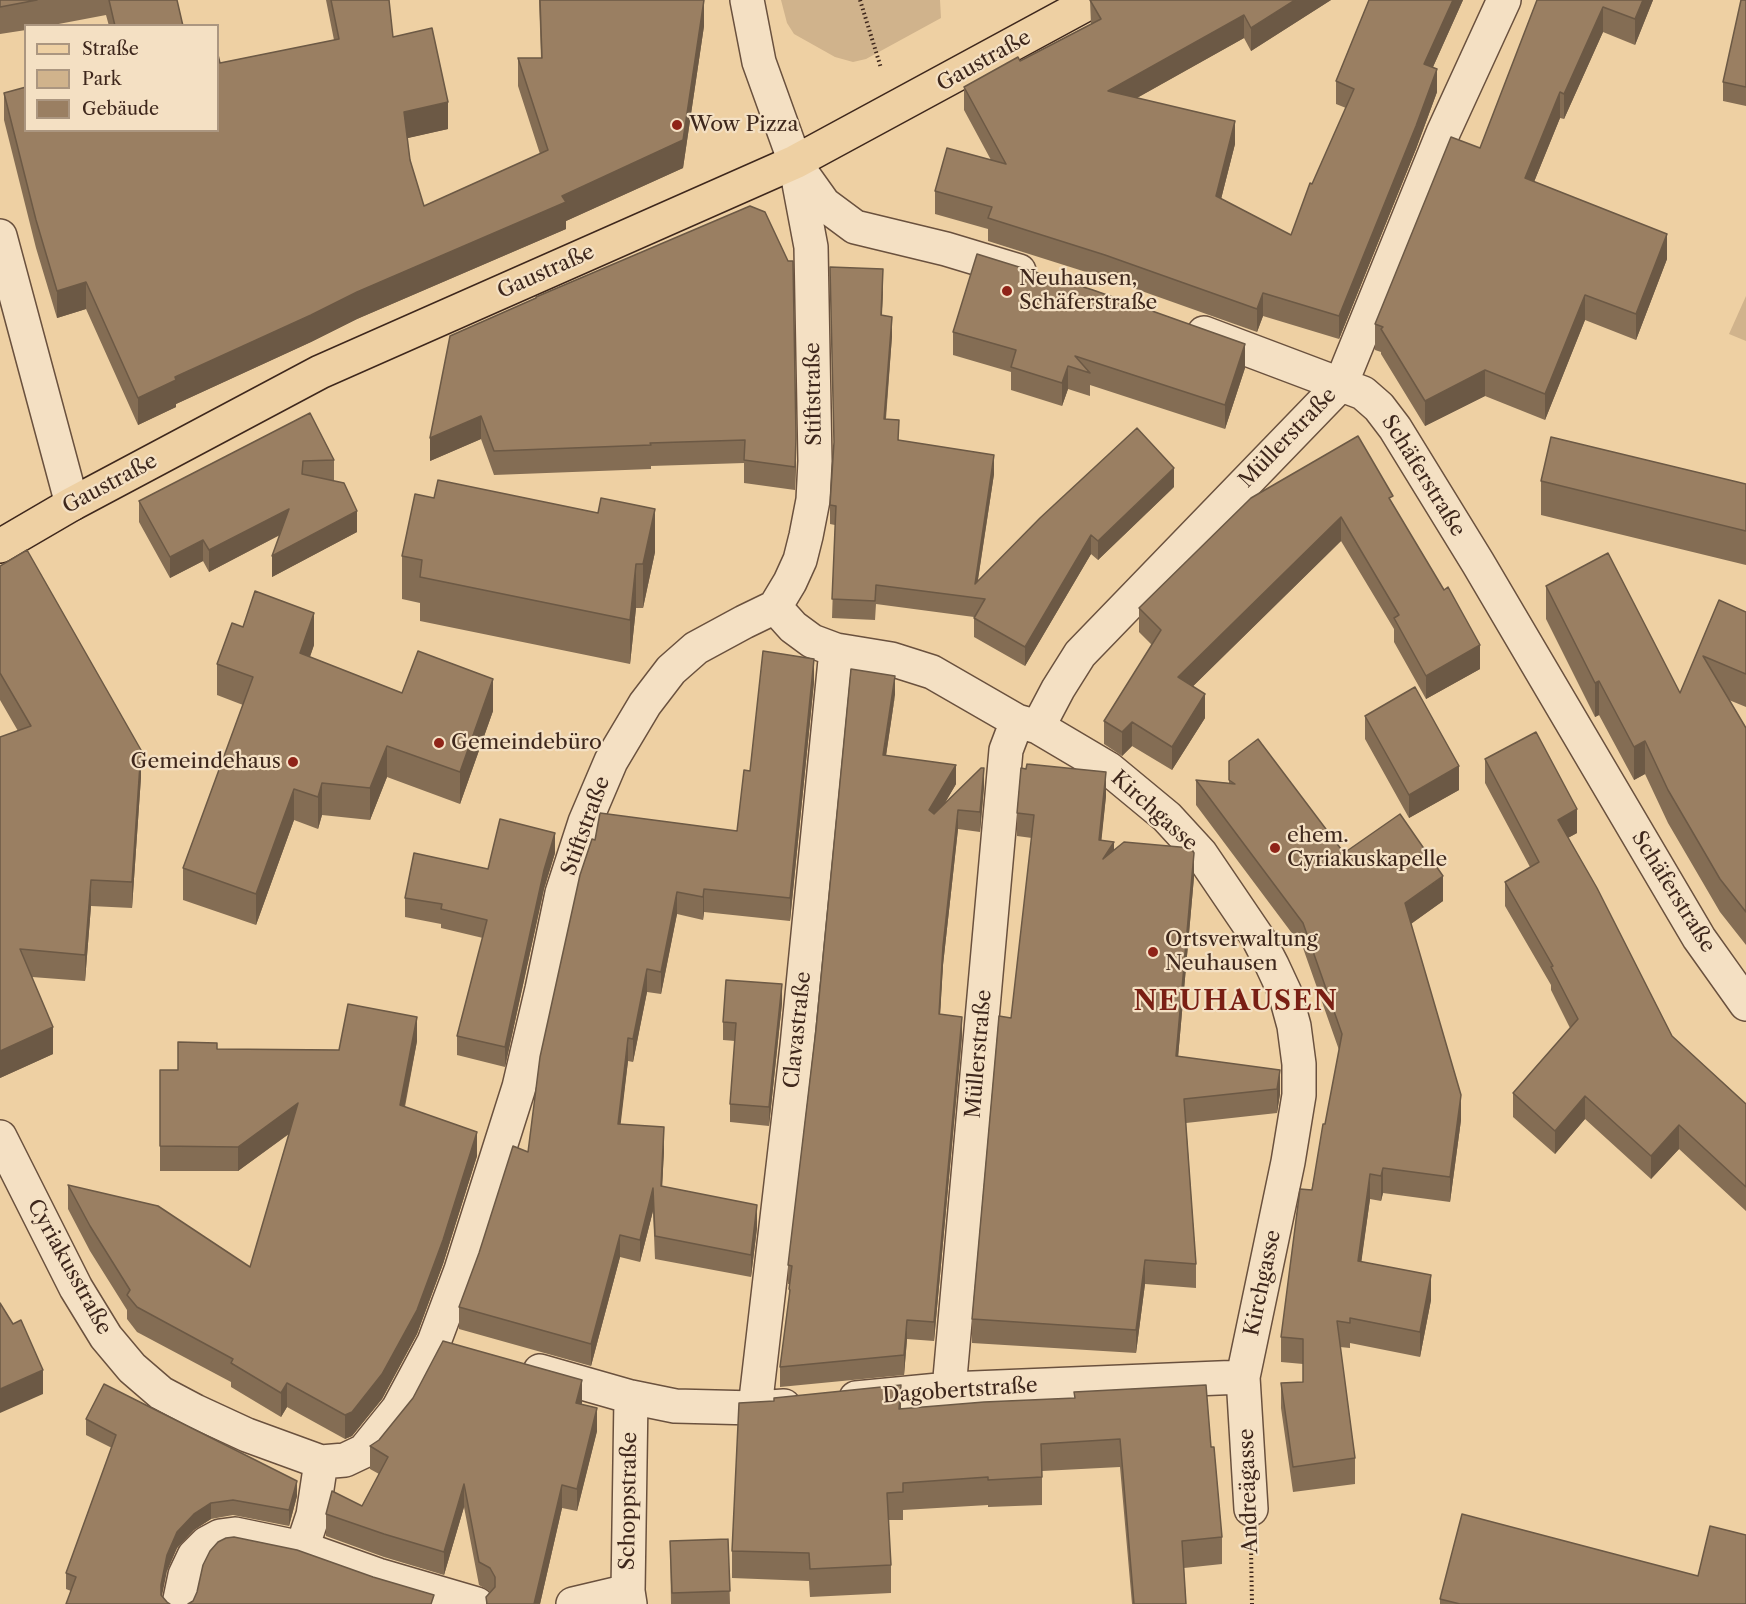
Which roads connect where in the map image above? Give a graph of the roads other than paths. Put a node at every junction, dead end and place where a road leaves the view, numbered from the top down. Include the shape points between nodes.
1 (747, 0) edge
2 (1094, 0) edge
3 (1504, 0) edge
4 (795, 162) junction
5 (0, 236) edge
6 (1046, 279) edge
7 (1177, 323) edge
8 (1341, 384) junction
9 (72, 504) junction
10 (0, 546) edge
11 (775, 607) junction
12 (836, 650) junction
13 (1027, 724) junction
14 (1746, 1004) edge
15 (0, 1137) edge
16 (446, 1345) joint
17 (515, 1364) edge
18 (1243, 1377) junction
19 (949, 1389) junction
20 (631, 1397) junction
21 (755, 1408) junction
22 (321, 1462) junction
23 (1251, 1509) road end
24 (302, 1548) junction
25 (629, 1598) edge
26 (179, 1604) edge
27 (477, 1604) edge
28 (573, 1604) edge

1 - 4 street via 759,62
2 - 4 main road, Gaustraße
3 - 8 street, Müllerstraße via 1443,133
4 - 6 street via 824,204 855,227
4 - 9 main road, Gaustraße via 320,372
4 - 11 street, Stiftstraße via 811,247 815,461 813,500 800,560
5 - 9 street
7 - 8 street, Schäferstraße
8 - 13 street, Müllerstraße via 1080,654 1058,689
8 - 14 street, Schäferstraße via 1363,393 1395,428 1699,938
9 - 10 main road, Gaustraße
11 - 12 street, Kirchgasse via 812,641
11 - 16 street, Stiftstraße via 696,648 671,670 611,761 585,822 562,893 519,1087 461,1270
12 - 13 street, Kirchgasse via 891,659 932,672
12 - 21 street, Clavastraße via 797,1046
13 - 18 street, Kirchgasse via 1109,769 1167,817 1201,854 1257,938 1285,993 1294,1026 1299,1095
13 - 19 street, Müllerstraße via 1006,750
15 - 22 street, Cyriakusstraße via 76,1288 106,1337 132,1368 161,1393 195,1411
16 - 22 street, Cyriakusstraße via 364,1451 345,1461
17 - 20 street, Dagobertstraße
18 - 19 street, Dagobertstraße
18 - 23 street, Andreägasse
19 - 21 street, Dagobertstraße
20 - 21 street, Dagobertstraße via 675,1406
20 - 25 street, Schoppstraße
22 - 24 street via 313,1515
24 - 26 street via 235,1534 220,1536 194,1556
24 - 27 street
25 - 28 street

